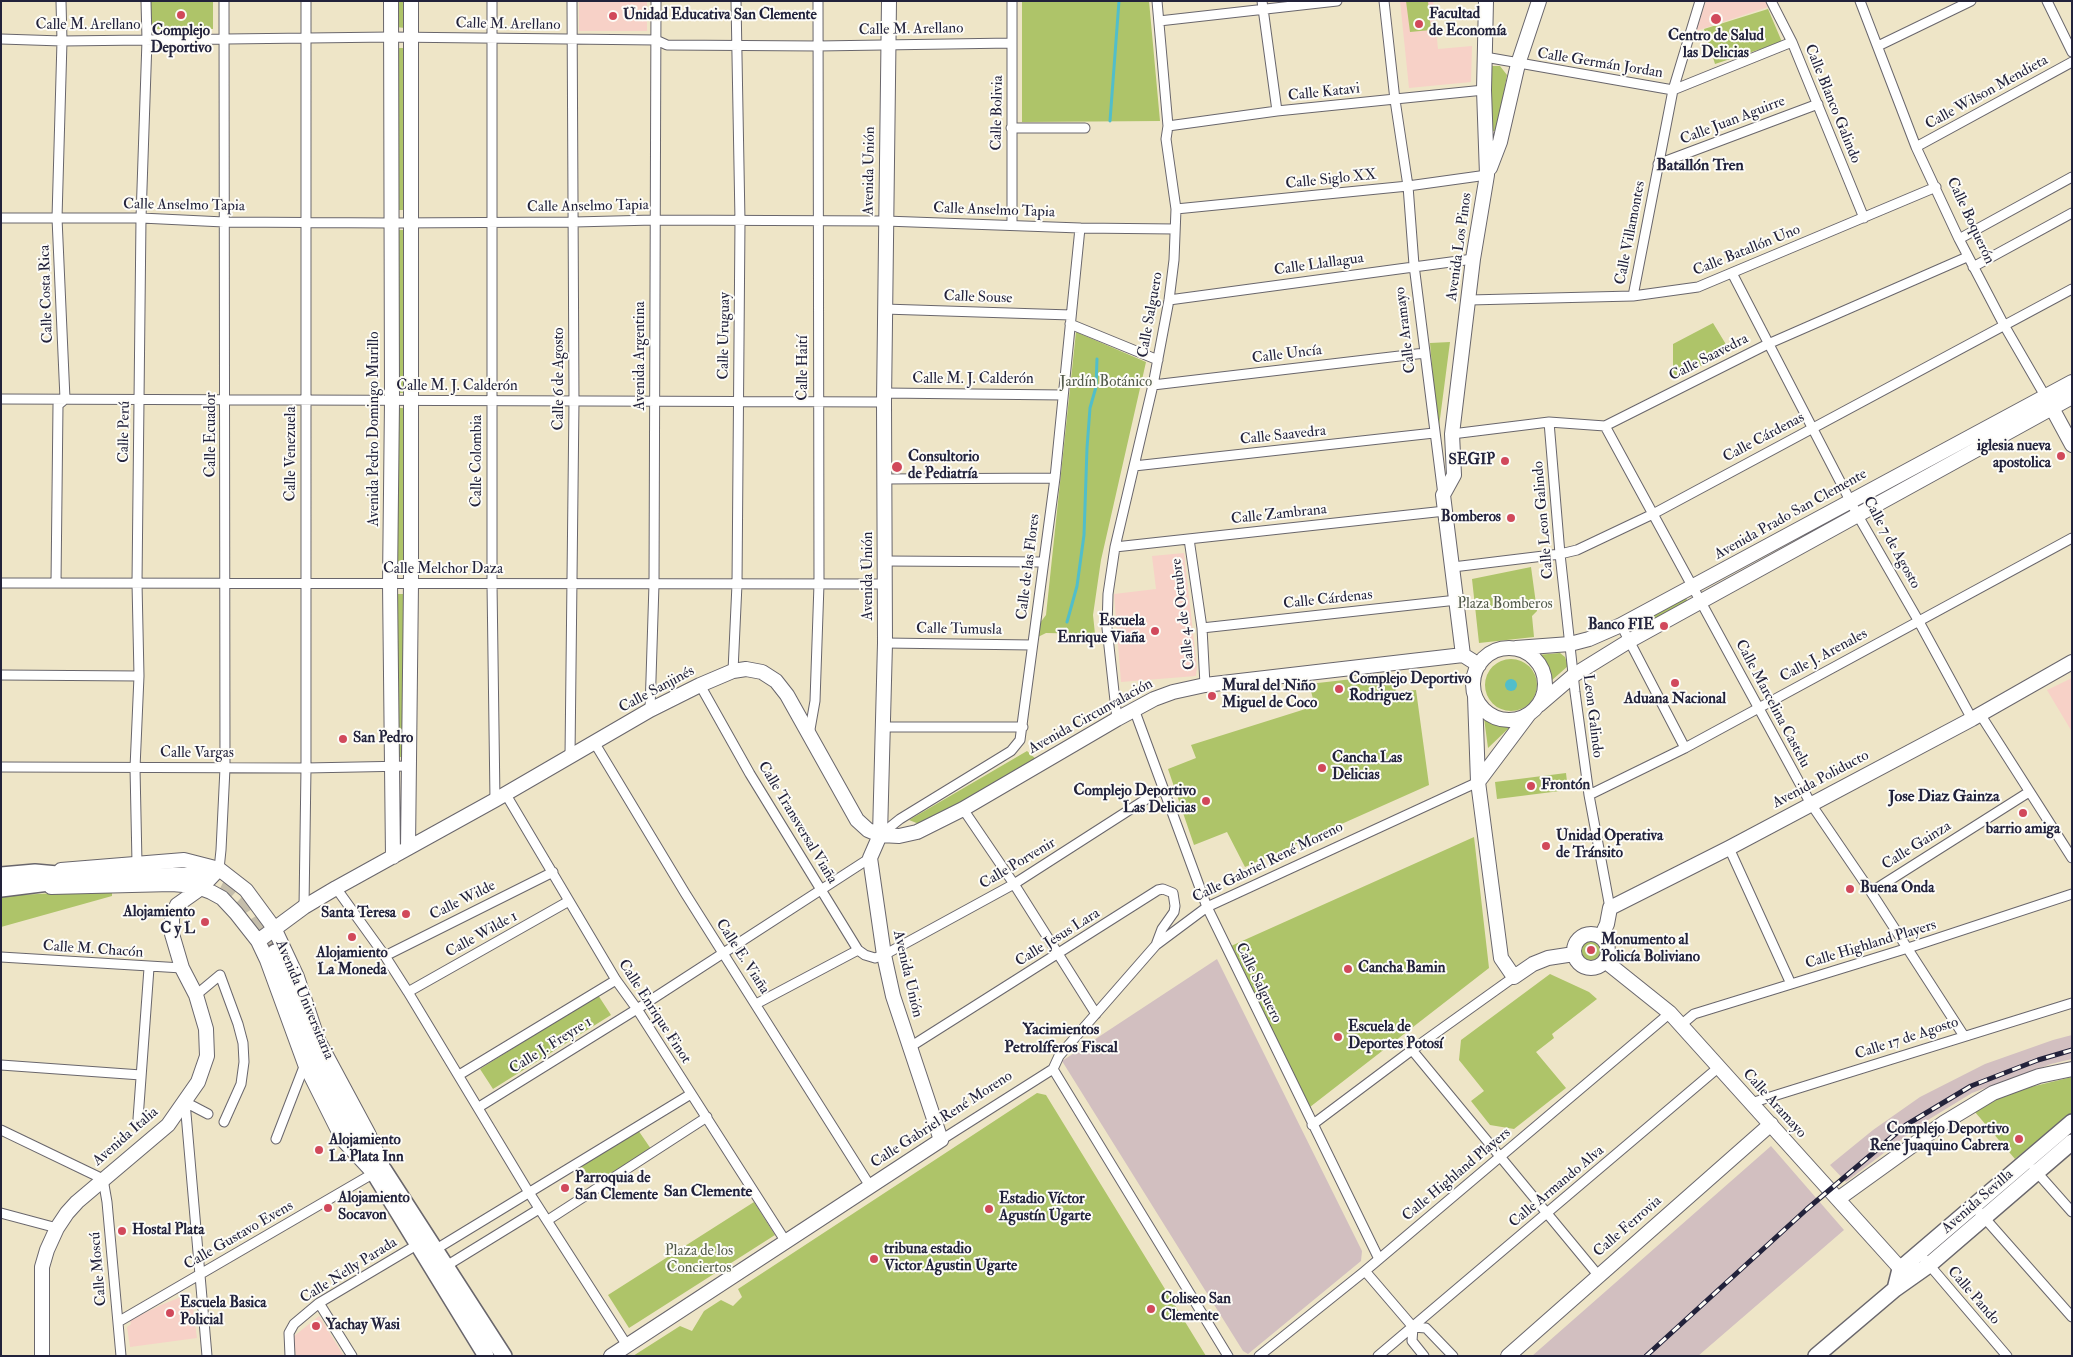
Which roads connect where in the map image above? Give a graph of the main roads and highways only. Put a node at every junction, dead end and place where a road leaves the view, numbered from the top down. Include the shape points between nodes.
1 (391, 1) edge
2 (411, 1) edge
3 (888, 1) edge
4 (1486, 1) edge
5 (1539, 1) edge
6 (1487, 175) junction
7 (2072, 382) edge
8 (2072, 398) edge
9 (2049, 402) junction
10 (2072, 445) edge
11 (1443, 495) joint
12 (1516, 648) junction
13 (1463, 655) junction
14 (2072, 662) edge
15 (1479, 664) junction
16 (1476, 696) junction
17 (1534, 709) junction
18 (1478, 782) junction
19 (880, 835) junction
20 (408, 848) junction
21 (393, 857) junction
22 (218, 869) junction
23 (36, 872) junction
24 (1, 875) edge
25 (91, 877) junction
26 (201, 881) junction
27 (172, 884) junction
28 (18, 888) junction
29 (1, 889) edge
30 (177, 905) junction
31 (274, 928) junction
32 (1601, 937) junction
33 (258, 941) junction
34 (275, 952) tunnel mouth
35 (1574, 954) junction
36 (1605, 961) junction
37 (2072, 1069) edge
38 (2072, 1122) edge
39 (1771, 1124) junction
40 (941, 1140) joint
41 (2072, 1142) edge
42 (379, 1171) junction
43 (1838, 1199) junction
44 (1924, 1259) junction
45 (440, 1270) junction
46 (1905, 1274) junction
47 (42, 1356) edge
48 (486, 1356) edge
49 (504, 1356) edge
50 (611, 1356) edge
51 (1508, 1356) edge
52 (1816, 1356) edge

1 - 21 main road, Avenida Pedro Domingo Murillo
2 - 20 main road
3 - 19 main road, Avenida Unión via 884,309 885,643
4 - 6 main road, Avenida Los Pinos via 1484,90
5 - 6 main road via 1518,64 1500,142
6 - 11 main road, Avenida Los Pinos via 1452,434 1454,475
7 - 9 main road, Avenida Prado San Clemente
8 - 9 main road, Avenida Prado San Clemente
9 - 10 main road, Calle Boquerón
9 - 12 main road, Avenida Prado San Clemente via 1851,500 1621,625 1570,644
9 - 17 main road, Avenida Prado San Clemente via 1857,514 1628,641 1574,675
11 - 13 main road, Calle Aramayo
12 - 15 main road via 1499,649
12 - 17 main road via 1528,652 1543,670 1544,694
13 - 15 main road
13 - 19 main road, Avenida Circunvalación via 1205,685 1173,692 1116,718 963,809 917,832 899,836
14 - 32 main road, Avenida Poliducto via 1729,848 1610,908
15 - 16 main road via 1473,681
16 - 17 main road via 1481,706 1498,718 1520,718
16 - 18 main road
17 - 18 main road
18 - 35 main road via 1501,958 1514,977 1548,958
19 - 20 main road, Calle Sanjinés via 857,820 776,681 762,672 746,669 700,685 650,710
19 - 40 main road, Avenida Unión via 870,858 884,955 893,996
20 - 21 main road, Calle Sanjinés
21 - 31 main road via 304,907
22 - 23 main road, Avenida Universitaria via 184,860
22 - 26 main road
22 - 31 main road, Avenida Universitaria via 246,890
23 - 24 main road, Avenida Universitaria
23 - 25 main road
25 - 26 main road
25 - 28 main road
26 - 27 main road, Avenida Universitaria
26 - 30 main road
26 - 33 main road, Avenida Universitaria via 222,898
27 - 28 main road, Avenida Universitaria
27 - 30 main road via 177,891
28 - 29 main road, Avenida Universitaria
30 - 47 main road, Avenida Italia via 172,918 172,934 206,1029 207,1056 198,1082 168,1124 102,1179 67,1213 57,1228 42,1267
31 - 33 main road
31 - 42 main road, Avenida Universitaria via 297,977 318,1040 368,1133
32 - 35 main road via 1593,934 1584,936 1576,943
32 - 36 main road via 1608,951
33 - 42 main road, Avenida Universitaria via 304,1064 342,1140
34 - 42 main road via 311,1051
35 - 36 main road via 1584,967 1596,967
36 - 39 main road, Calle Aramayo via 1670,1013
37 - 43 main road via 2039,1076 1993,1093 1945,1122
38 - 44 main road, Avenida Sevilla via 1974,1206
39 - 43 main road, Calle Aramayo
39 - 51 main road, Calle Ferrovia
40 - 50 main road, Calle Gabriel René Moreno
41 - 44 main road, Avenida Sevilla via 1984,1218
42 - 45 main road, Avenida Universitaria
43 - 46 main road, Calle Aramayo
44 - 46 main road, Avenida Sevilla
45 - 48 main road, Avenida Universitaria
45 - 49 main road, Avenida Universitaria
46 - 52 main road, Avenida Sevilla via 1895,1289

